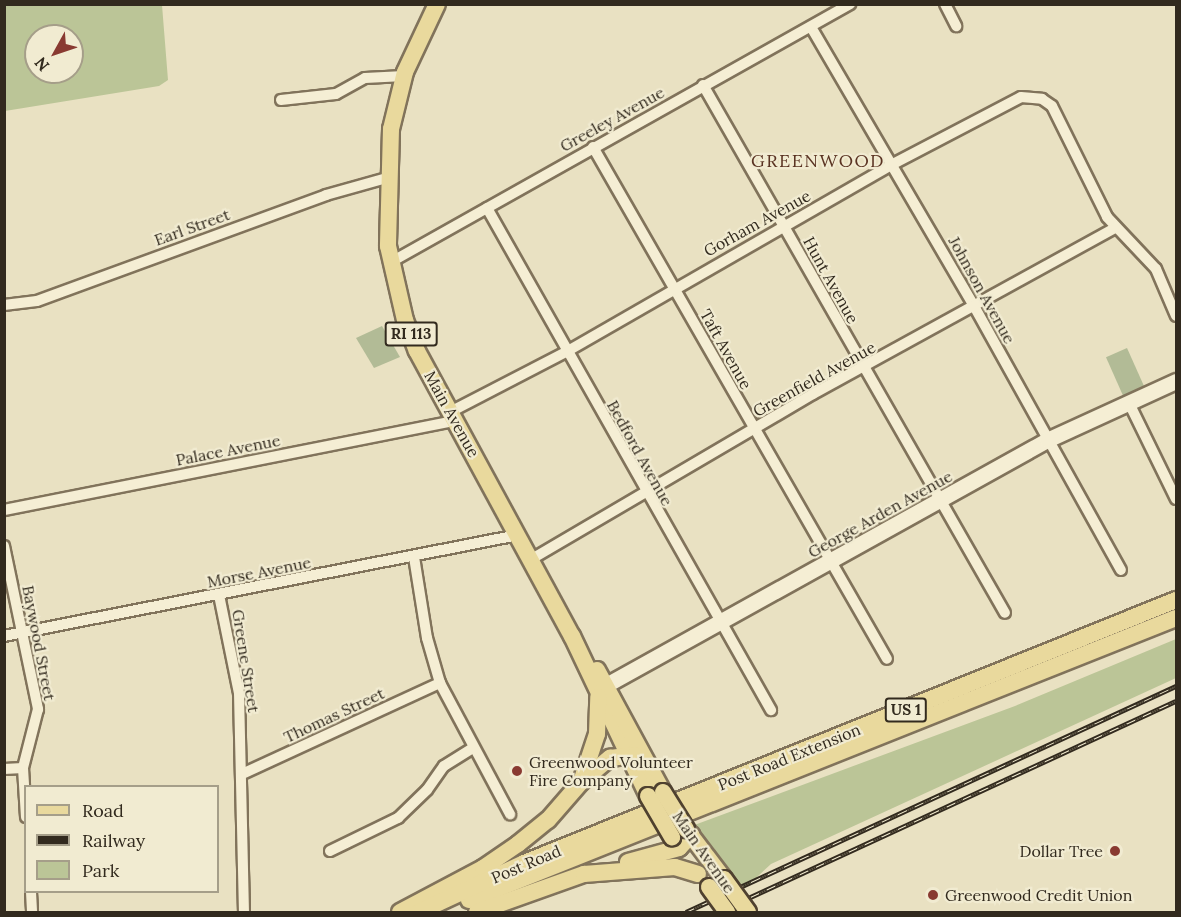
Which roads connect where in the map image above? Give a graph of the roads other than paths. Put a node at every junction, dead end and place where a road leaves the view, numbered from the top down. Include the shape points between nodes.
1 (437, 4) edge
2 (849, 4) edge
3 (945, 4) edge
4 (956, 26) dead end
5 (811, 27) junction
6 (404, 76) junction
7 (703, 85) junction
8 (281, 100) dead end
9 (593, 147) junction
10 (893, 164) junction
11 (387, 178) junction
12 (487, 208) junction
13 (783, 226) junction
14 (1115, 228) junction
15 (391, 262) junction
16 (674, 287) junction
17 (974, 306) junction
18 (6, 308) edge
19 (1176, 316) edge
20 (566, 352) junction
21 (863, 369) junction
22 (1176, 381) edge
23 (1129, 403) junction
24 (454, 416) junction
25 (754, 430) junction
26 (1047, 440) junction
27 (645, 494) junction
28 (1176, 500) edge
29 (940, 501) junction
30 (4, 510) edge
31 (518, 535) junction
32 (4, 546) edge
33 (414, 557) junction
34 (530, 560) junction
35 (830, 562) junction
36 (1121, 570) dead end
37 (219, 595) junction
38 (1176, 600) edge
39 (1005, 613) dead end
40 (1176, 618) edge
41 (719, 623) junction
42 (23, 632) junction
43 (4, 636) edge
44 (887, 659) dead end
45 (440, 683) junction
46 (602, 691) junction
47 (771, 710) dead end
48 (473, 748) junction
49 (626, 754) junction
50 (23, 768) junction
51 (650, 768) junction
52 (4, 769) edge
53 (242, 774) junction
54 (581, 782) junction
55 (24, 785) edge
56 (655, 794) junction
57 (510, 814) dead end
58 (640, 824) junction
59 (682, 837) junction
60 (330, 851) dead end
61 (584, 874) junction
62 (710, 880) junction
63 (31, 893) edge
64 (32, 912) edge
65 (244, 912) edge
66 (400, 912) edge
67 (419, 912) edge
68 (437, 912) edge
69 (477, 912) edge
70 (727, 912) edge
71 (748, 912) edge

1 - 6 main road, Main Avenue / RI 113
2 - 5 street, Greeley Avenue
3 - 4 street
5 - 7 street, Greeley Avenue
5 - 10 street, Johnson Avenue
6 - 8 street via 365,78 336,94
6 - 11 main road, Main Avenue / RI 113 via 392,129
7 - 9 street, Greeley Avenue
7 - 13 street, Hunt Avenue
9 - 12 street, Greeley Avenue
9 - 16 street, Taft Avenue
10 - 13 street, Gorham Avenue
10 - 14 street, Gorham Avenue via 999,105 1021,97 1042,99 1053,106 1062,121
10 - 17 street, Johnson Avenue
11 - 15 main road, Main Avenue / RI 113
11 - 18 street, Earl Street via 326,195 37,301
12 - 15 street, Greeley Avenue
12 - 20 street, Bedford Avenue
13 - 16 street, Gorham Avenue
13 - 21 street, Hunt Avenue
14 - 17 street, Greenfield Avenue
14 - 19 street, Gorham Avenue via 1140,248 1156,269
15 - 24 main road, Main Avenue / RI 113 via 417,351
16 - 20 street, Gorham Avenue
16 - 25 street, Taft Avenue
17 - 21 street, Greenfield Avenue
17 - 26 street, Johnson Avenue
20 - 24 street, Gorham Avenue
20 - 27 street, Bedford Avenue
21 - 25 street, Greenfield Avenue
21 - 29 street, Hunt Avenue
22 - 23 street, George Arden Avenue
23 - 26 street, George Arden Avenue
23 - 28 street
24 - 30 street, Palace Avenue
24 - 31 main road, Main Avenue / RI 113
25 - 27 street, Greenfield Avenue
25 - 35 street, Taft Avenue
26 - 29 street, George Arden Avenue
26 - 36 street, Johnson Avenue
27 - 34 street, Greenfield Avenue
27 - 41 street, Bedford Avenue
29 - 35 street, George Arden Avenue
29 - 39 street, Hunt Avenue
31 - 33 street, Morse Avenue
31 - 34 main road, Main Avenue / RI 113
32 - 42 street, Baywood Street
33 - 37 street, Morse Avenue
33 - 45 street via 427,638
34 - 46 main road, Main Avenue / RI 113
35 - 41 street, George Arden Avenue
35 - 44 street, Taft Avenue
37 - 42 street, Morse Avenue
37 - 53 street, Greene Street via 239,693
38 - 58 main road, Post Road Extension / US 1
40 - 58 main road, Post Road Extension / US 1
41 - 46 street, George Arden Avenue
41 - 47 street, Bedford Avenue
42 - 43 street, Morse Avenue
42 - 50 street, Baywood Street via 38,709
45 - 48 street
45 - 53 street, Thomas Street
46 - 49 main road, Main Avenue / RI 113
46 - 51 main road, Main Avenue / RI 113
46 - 54 main road via 597,734
48 - 57 street
48 - 60 street via 444,766 427,790 398,818
49 - 51 main road via 635,754
49 - 54 main road via 610,758
49 - 56 main road, Main Avenue / RI 113
50 - 52 street
50 - 55 street, Baywood Street
51 - 56 main road, Main Avenue / RI 113
53 - 65 street, Greene Street
54 - 66 main road via 549,820 518,844 483,868
56 - 59 main road, Main Avenue / RI 113, bridge
58 - 67 main road, Post Road / US 1 via 524,863
58 - 68 main road, Post Road / US 1
59 - 61 main road
59 - 62 main road, Main Avenue / RI 113
59 - 62 main road, Main Avenue / RI 113
61 - 62 main road via 675,867
61 - 69 main road
62 - 70 main road, Main Avenue / RI 113, bridge
62 - 71 main road, Main Avenue / RI 113, bridge
63 - 64 street

